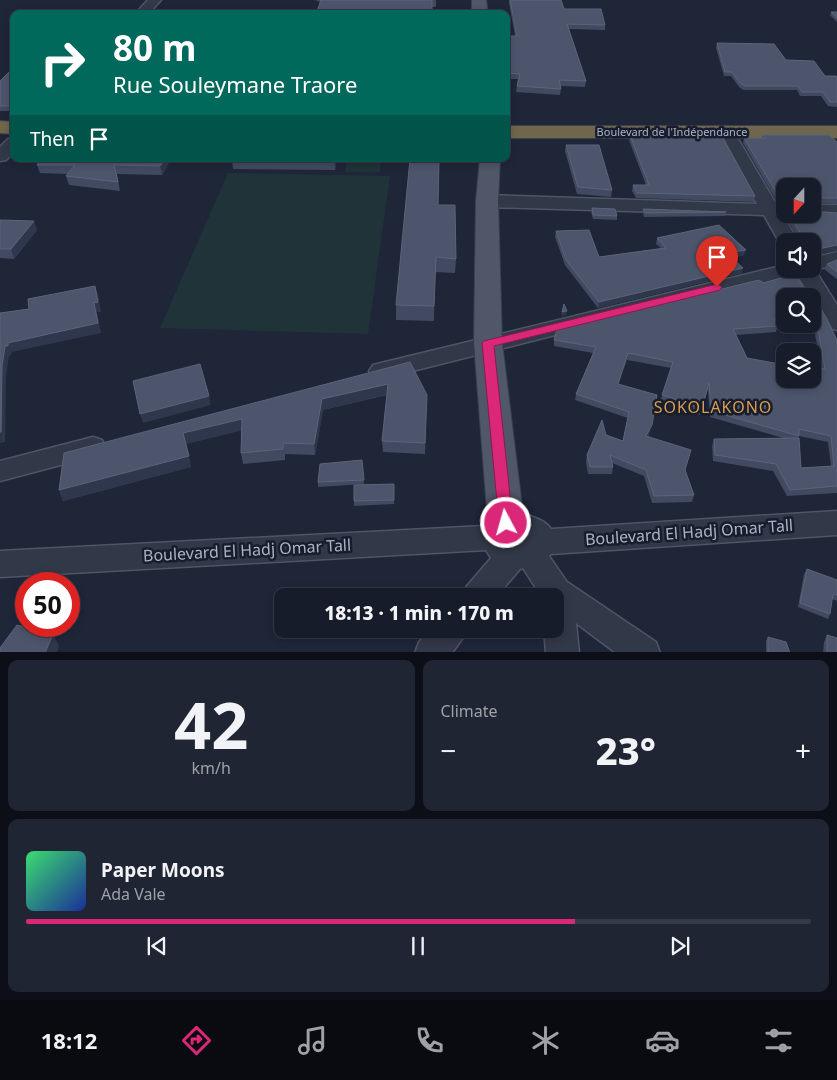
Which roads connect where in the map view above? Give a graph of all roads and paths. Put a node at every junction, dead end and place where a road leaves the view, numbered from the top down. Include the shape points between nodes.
1 (155, 0) edge
2 (146, 10) edge
3 (510, 132) edge
4 (726, 132) junction
5 (836, 133) edge
6 (10, 147) edge
7 (0, 156) edge
8 (490, 162) edge
9 (487, 201) junction
10 (776, 208) edge
11 (776, 210) edge
12 (821, 210) edge
13 (837, 211) edge
14 (837, 258) edge
15 (821, 262) edge
16 (776, 273) edge
17 (810, 278) edge
18 (837, 323) edge
19 (488, 343) junction
20 (363, 376) edge
21 (115, 441) edge
22 (0, 471) edge
23 (837, 523) edge
24 (517, 542) junction
25 (0, 564) edge
26 (484, 588) edge
27 (553, 588) edge
28 (564, 597) edge
29 (443, 638) edge
30 (561, 638) edge
31 (431, 652) edge
32 (563, 652) edge
33 (644, 652) edge

1 - 2 street
3 - 4 highway, Boulevard de l'Indépendance
4 - 5 highway, Boulevard de l'Indépendance
4 - 10 street
6 - 7 street
8 - 9 main road
9 - 11 street
9 - 19 main road
12 - 13 street
14 - 15 street
16 - 19 street
17 - 18 street
19 - 20 street
19 - 24 main road
21 - 22 street
23 - 24 street, Boulevard El Hadj Omar Tall
24 - 25 street, Boulevard El Hadj Omar Tall
24 - 26 street
24 - 27 street
28 - 33 street
29 - 31 street
30 - 32 street

